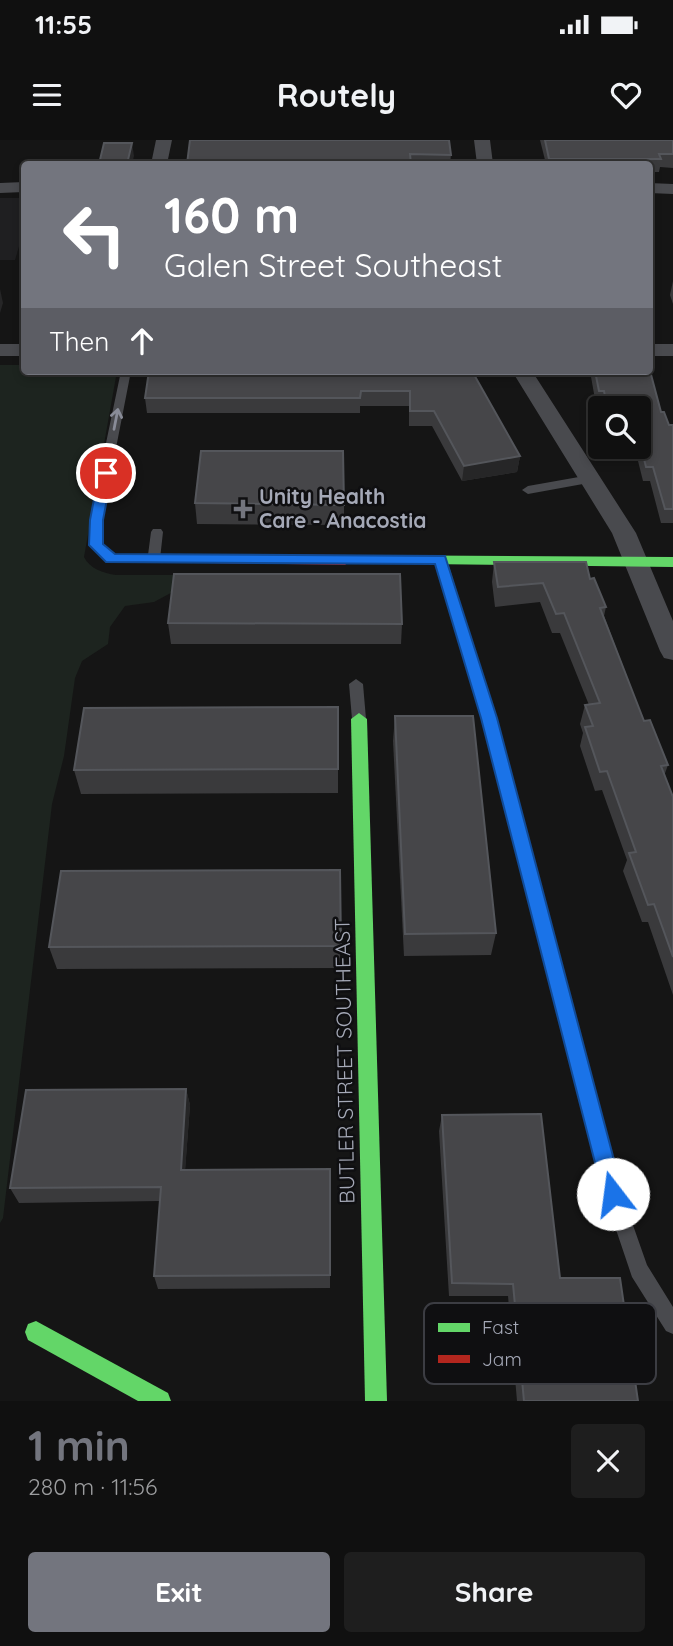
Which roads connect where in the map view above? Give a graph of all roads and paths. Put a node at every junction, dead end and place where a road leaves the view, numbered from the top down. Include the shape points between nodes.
1 (164, 140) edge
2 (482, 140) edge
3 (160, 161) edge
4 (485, 161) edge
5 (21, 187) edge
6 (0, 188) edge
7 (653, 188) edge
8 (673, 188) edge
9 (0, 350) edge
10 (21, 350) edge
11 (653, 350) edge
12 (673, 350) edge
13 (125, 375) edge
14 (525, 375) edge
15 (590, 479) junction
16 (528, 490) dead end
17 (157, 532) dead end
18 (153, 559) junction
19 (441, 559) junction
20 (636, 562) junction
21 (673, 562) edge
22 (673, 650) edge
23 (356, 684) dead end
24 (359, 719) joint
25 (673, 1324) edge
26 (36, 1332) dead end
27 (160, 1401) edge
28 (376, 1401) edge

1 - 3 street
2 - 4 street
5 - 6 street
7 - 8 street
9 - 10 street
11 - 12 street
18 -> 13 lane via 111,558 96,545 96,520
14 - 15 street
15 - 16 lane
15 - 20 street via 624,533
17 - 18 lane
18 - 19 street
19 - 20 street
19 - 25 lane via 489,718 613,1194 639,1270
20 - 21 street
20 - 22 street
23 - 24 lane
24 - 28 street, BUTLER STREET SOUTHEAST
26 - 27 street

